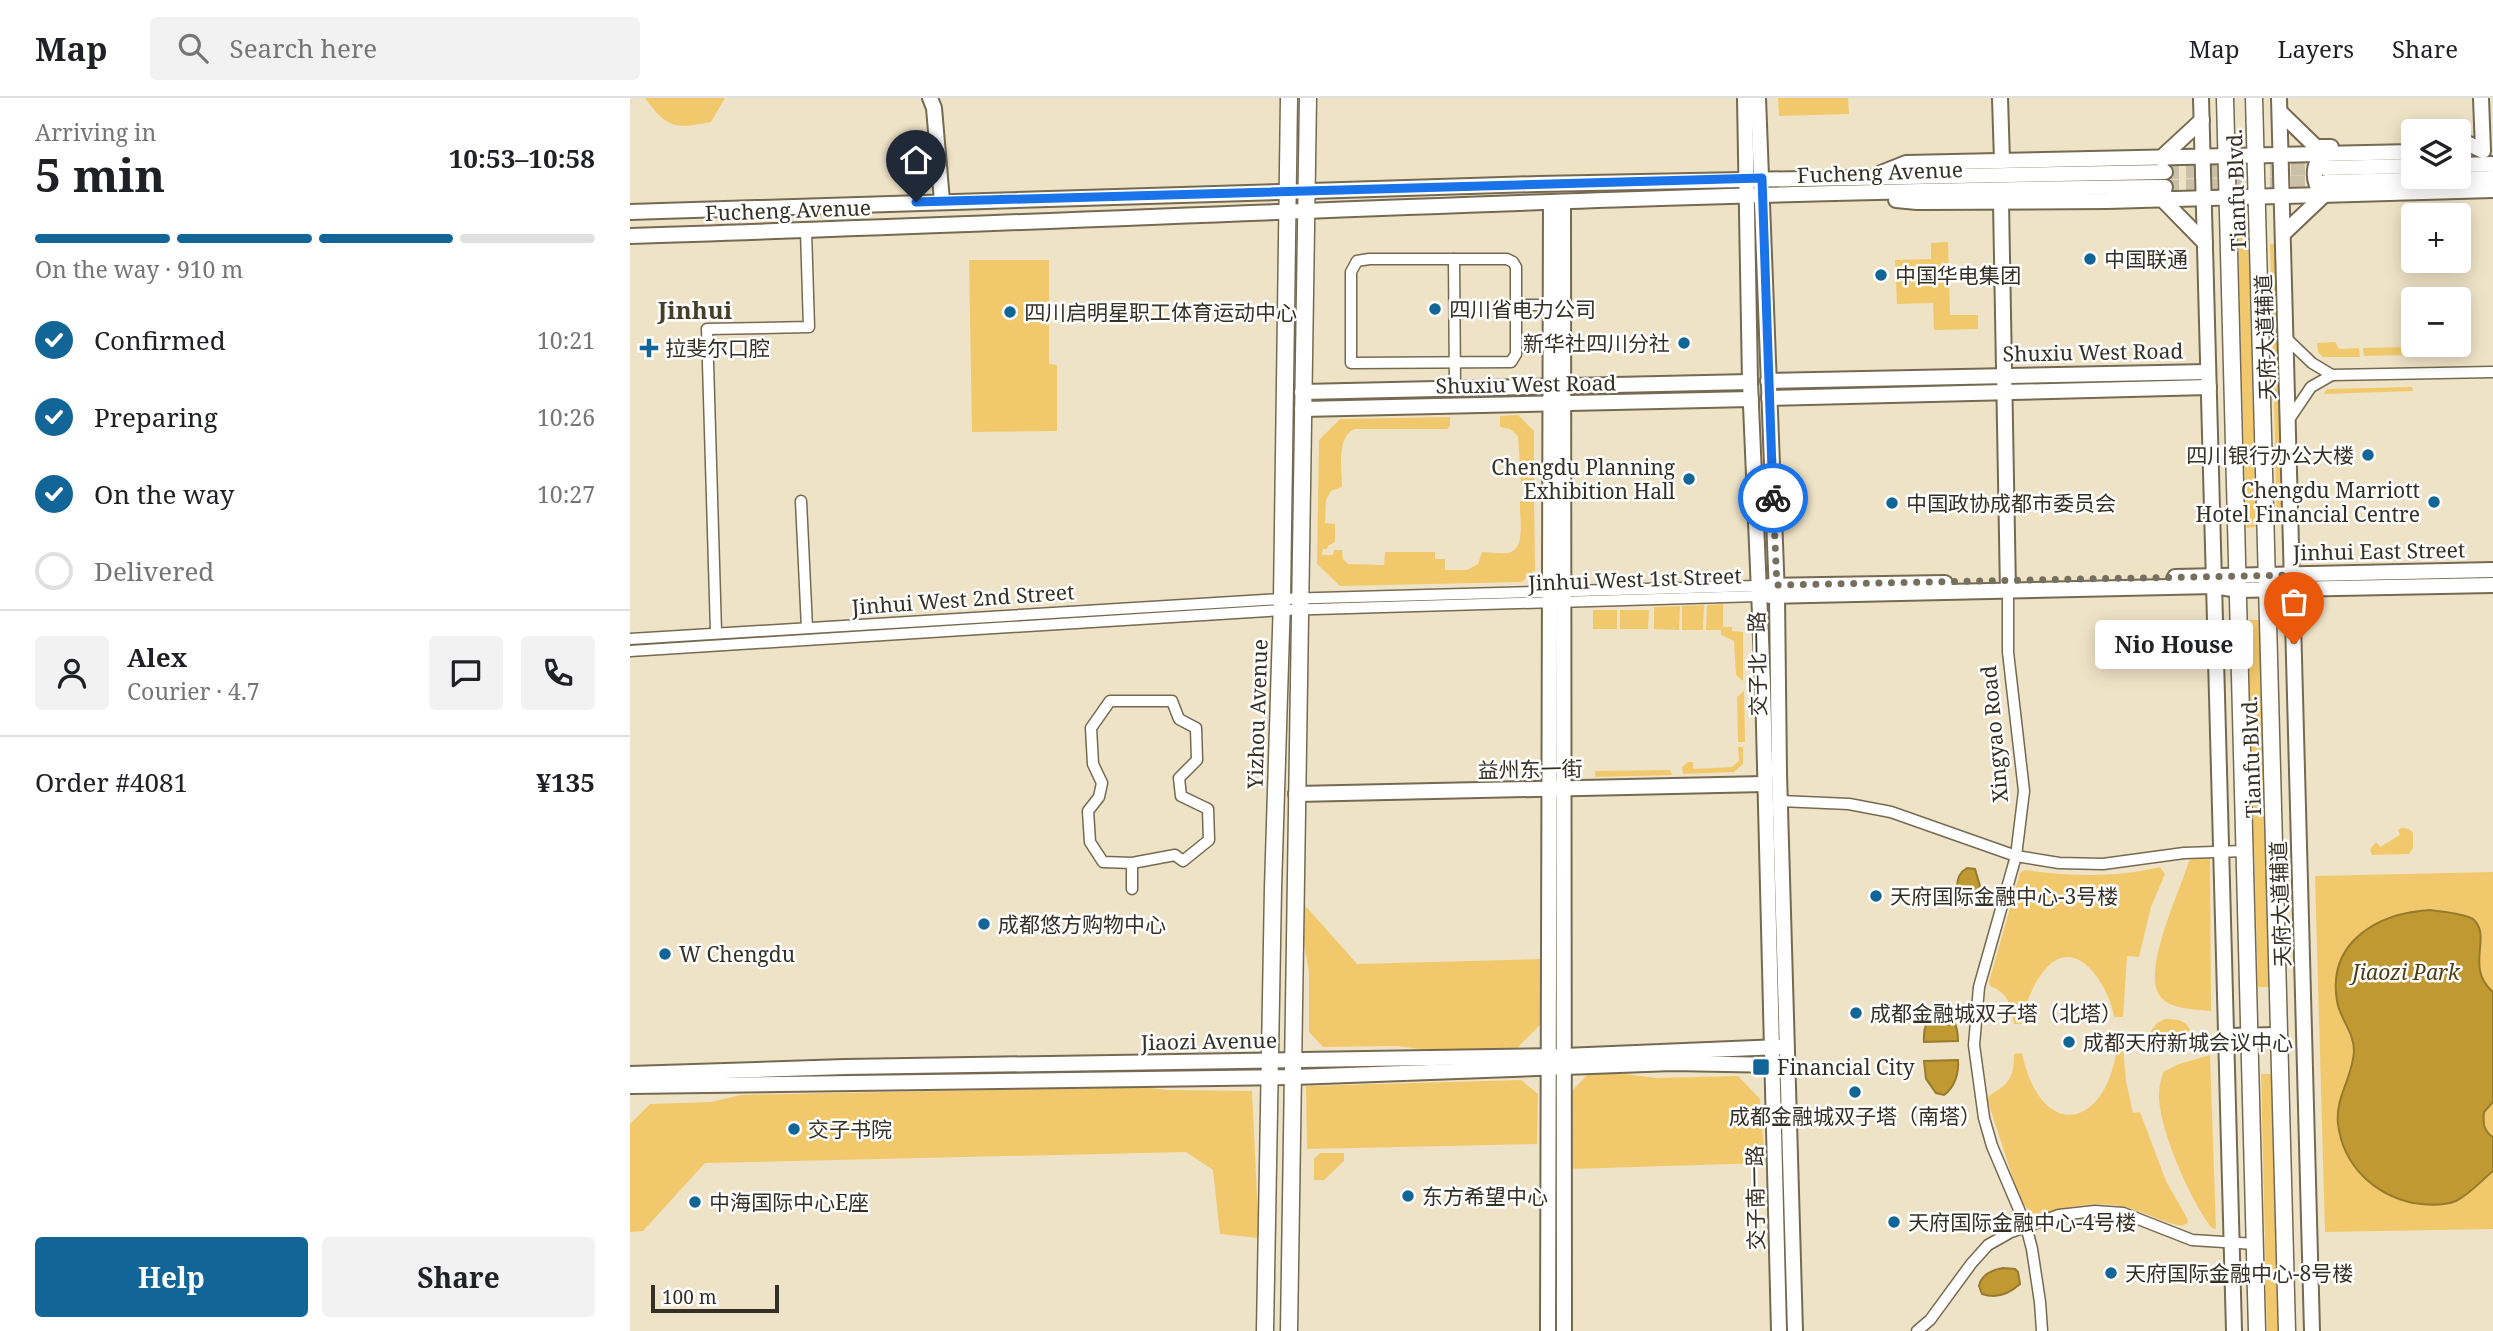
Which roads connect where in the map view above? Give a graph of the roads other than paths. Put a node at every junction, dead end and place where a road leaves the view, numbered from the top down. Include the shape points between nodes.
1 (930, 98) edge
2 (1289, 98) edge
3 (1308, 98) edge
4 (1745, 98) edge
5 (1758, 98) edge
6 (2000, 98) edge
7 (2201, 98) edge
8 (2225, 98) edge
9 (2254, 98) edge
10 (2481, 98) edge
11 (2279, 105) edge
12 (2202, 120) junction
13 (2471, 144) edge
14 (2401, 145) edge
15 (2488, 150) edge
16 (2401, 155) edge
17 (2281, 156) junction
18 (2256, 157) junction
19 (2203, 158) junction
20 (2226, 158) junction
21 (2002, 161) junction
22 (2493, 164) edge
23 (2163, 165) junction
24 (2471, 165) edge
25 (2401, 167) edge
26 (2324, 175) junction
27 (1871, 177) junction
28 (1762, 178) junction
29 (2493, 178) edge
30 (1746, 179) junction
31 (1306, 190) junction
32 (2493, 190) edge
33 (1286, 191) junction
34 (1878, 193) junction
35 (2163, 193) junction
36 (1762, 196) junction
37 (1746, 197) junction
38 (2227, 197) junction
39 (2257, 197) junction
40 (2282, 197) junction
41 (2204, 198) junction
42 (942, 201) junction
43 (2001, 202) junction
44 (1557, 203) junction
45 (1306, 211) junction
46 (630, 212) edge
47 (1286, 212) junction
48 (806, 231) junction
49 (2283, 234) junction
50 (630, 236) edge
51 (2205, 243) junction
52 (1454, 259) junction
53 (1516, 305) junction
54 (1551, 305) junction
55 (2286, 338) junction
56 (1454, 362) junction
57 (2208, 372) junction
58 (2493, 372) edge
59 (2004, 374) junction
60 (2332, 375) junction
61 (1768, 381) junction
62 (1750, 382) junction
63 (1558, 387) junction
64 (2209, 387) junction
65 (1455, 389) junction
66 (2004, 392) junction
67 (1769, 398) junction
68 (1751, 399) junction
69 (1302, 400) junction
70 (1558, 405) junction
71 (2288, 422) junction
72 (801, 501) dead end
73 (2493, 570) edge
74 (2214, 581) junction
75 (2267, 582) junction
76 (2292, 582) junction
77 (2237, 583) junction
78 (2008, 586) junction
79 (2493, 586) edge
80 (1758, 591) junction
81 (1777, 591) junction
82 (1557, 598) junction
83 (1290, 604) junction
84 (807, 628) junction
85 (716, 632) junction
86 (630, 639) edge
87 (630, 651) edge
88 (1765, 784) junction
89 (1557, 789) junction
90 (1296, 794) junction
91 (1780, 801) junction
92 (2245, 850) junction
93 (2221, 851) junction
94 (2016, 856) junction
95 (1132, 863) junction
96 (1132, 889) dead end
97 (2279, 1035) junction
98 (2226, 1036) junction
99 (2249, 1036) junction
100 (1788, 1047) junction
101 (1772, 1048) junction
102 (1556, 1061) junction
103 (1780, 1065) junction
104 (1269, 1069) junction
105 (1295, 1069) junction
106 (630, 1074) edge
107 (630, 1086) edge
108 (2026, 1226) junction
109 (2231, 1244) junction
110 (2255, 1244) junction
111 (1265, 1331) edge
112 (1289, 1331) edge
113 (1548, 1331) edge
114 (1564, 1331) edge
115 (1779, 1331) edge
116 (1794, 1331) edge
117 (1917, 1331) edge
118 (2042, 1331) edge
119 (2234, 1331) edge
120 (2257, 1331) edge
121 (2287, 1331) edge
122 (2312, 1331) edge

1 - 42 street
2 - 33 main road, Yizhou Avenue
3 - 31 main road, Yizhou Avenue
4 - 30 street, 交子北一路
5 - 28 street, 交子北一路
6 - 21 street
7 - 12 street
8 - 20 main road, Tianfu Blvd.
9 - 18 main road, Tianfu Blvd.
10 - 15 street
11 - 14 street via 2316,147
11 - 17 street, 天府大道辅道
12 - 19 street
12 - 23 street
13 - 15 street
16 - 26 street
17 - 18 street
17 - 26 street
17 - 40 street, 天府大道辅道
18 - 20 street
18 - 39 main road, Tianfu Blvd.
19 - 20 street
19 - 23 street
19 - 41 street
20 - 38 main road, Tianfu Blvd.
21 - 23 street
21 - 27 street via 1906,163
22 - 24 street
23 - 27 street, Fucheng Avenue
23 - 35 street via 2171,169 2171,193
25 - 26 street
26 - 29 street
26 - 32 street
26 - 40 street
26 - 49 street
27 - 28 street, Fucheng Avenue
28 - 30 street, Fucheng Avenue
28 - 36 street, 交子北一路
30 - 31 street, Fucheng Avenue
30 - 37 street, 交子北一路
31 - 33 street, Fucheng Avenue
31 - 45 main road, Yizhou Avenue
33 - 42 street, Fucheng Avenue
33 - 47 main road, Yizhou Avenue
34 - 35 street, Fucheng Avenue
34 - 36 street, Fucheng Avenue
34 - 43 street via 1917,202
35 - 41 street
35 - 43 street
35 - 51 street
36 - 37 street, Fucheng Avenue
36 - 61 street, 交子北一路
37 - 44 street, Fucheng Avenue
37 - 62 street, 交子北一路
38 - 39 street
38 - 41 street
38 - 77 main road, Tianfu Blvd.
39 - 40 street
39 - 75 main road, Tianfu Blvd.
40 - 49 street, 天府大道辅道
41 - 51 street
42 - 46 street, Fucheng Avenue
43 - 59 street, Xingyao Road
44 - 45 street, Fucheng Avenue
44 - 54 street
44 - 63 street
45 - 47 street, Fucheng Avenue
45 - 69 main road, Yizhou Avenue
47 - 48 street, Fucheng Avenue
47 - 83 main road, Yizhou Avenue
48 - 50 street, Fucheng Avenue
48 - 85 street via 808,327 706,329
49 - 55 street, 天府大道辅道
51 - 57 street
52 - 53 street via 1513,262
52 - 56 street
52 - 56 street via 1357,261 1351,272 1351,363
53 - 54 street
53 - 56 street via 1516,354 1511,362
54 - 63 street
55 - 60 street
55 - 71 street, 天府大道辅道
56 - 65 street
57 - 59 street, Shuxiu West Road
57 - 64 street
58 - 60 street
59 - 61 street, Shuxiu West Road
59 - 66 street, Xingyao Road
60 - 71 street via 2311,387
61 - 67 street, 交子北一路
62 - 63 street, Shuxiu West Road
62 - 68 street, 交子北一路
63 - 65 street, Shuxiu West Road
63 - 70 street
64 - 66 street, Shuxiu West Road
64 - 74 street
65 - 69 street, Shuxiu West Road
66 - 67 street, Shuxiu West Road
66 - 78 street, Xingyao Road
67 - 81 street, 交子北一路
68 - 70 street, Shuxiu West Road
68 - 80 street, 交子北一路
69 - 70 street, Shuxiu West Road
69 - 83 main road, Yizhou Avenue
70 - 82 street
71 - 76 street, 天府大道辅道
72 - 84 street
73 - 76 street, Jinhui East Street
74 - 77 street, Jinhui West 1st Street
74 - 78 street, Jinhui West 1st Street
74 - 93 street
75 - 76 street, Jinhui East Street
75 - 77 street, Jinhui West 1st Street
75 - 97 main road, Tianfu Blvd.
76 - 79 street, Jinhui East Street
76 - 122 street, 天府大道辅道
77 - 92 main road, Tianfu Blvd.
78 - 81 street, Jinhui West 1st Street
78 - 94 street, Xingyao Road via 2008,652 2024,791
80 - 81 street, Jinhui West 1st Street
80 - 82 street, Jinhui West 1st Street
80 - 88 street, 交子北一路
81 - 91 street, 交子北一路
82 - 83 street, Jinhui West 1st Street
82 - 89 street
83 - 84 street, Jinhui West 2nd Street
83 - 87 street, Jinhui West 2nd Street
83 - 90 main road, Yizhou Avenue
83 - 104 main road, Yizhou Avenue
84 - 85 street, Jinhui West 2nd Street
85 - 86 street, Jinhui West 2nd Street
88 - 89 street, 益州东一街
88 - 101 street, 交子北一路
89 - 90 street, 益州东一街
89 - 102 street
90 - 105 main road, Yizhou Avenue
91 - 94 street via 1850,804 1891,812
91 - 100 street, 交子北一路
92 - 93 street
92 - 99 main road, Tianfu Blvd.
93 - 94 street via 2081,865
93 - 98 street
94 - 108 street, Xingyao Road via 1979,987 1974,1045 1987,1128
95 - 95 street via 1175,855 1183,861 1209,839 1208,809 1181,796 1179,778 1197,760 1196,728 1180,719 1172,701 1110,701 1091,728 1093,764 1102,783 1100,797 1088,811 1090,842 1103,862
95 - 96 street
97 - 99 street
97 - 121 main road, Tianfu Blvd.
98 - 99 street
98 - 109 street
99 - 110 main road, Tianfu Blvd.
100 - 101 street, Jiaozi Avenue
100 - 103 street, 交子北一路
101 - 102 street, Jiaozi Avenue
101 - 103 street, 交子北一路
102 - 103 street, Jiaozi Avenue
102 - 105 street, Jiaozi Avenue
102 - 113 street
102 - 114 street
103 - 115 street, 交子南一路
103 - 116 street, 交子南一路
104 - 105 street, Jiaozi Avenue
104 - 106 street, Jiaozi Avenue via 845,1068
104 - 107 street, Jiaozi Avenue
104 - 111 main road, Yizhou Avenue
105 - 112 main road, Yizhou Avenue
108 - 109 street via 2059,1215 2123,1213 2192,1240
108 - 117 street via 1988,1245
108 - 118 street, Xingyao Road
109 - 110 street
109 - 119 street
110 - 120 main road, Tianfu Blvd.

